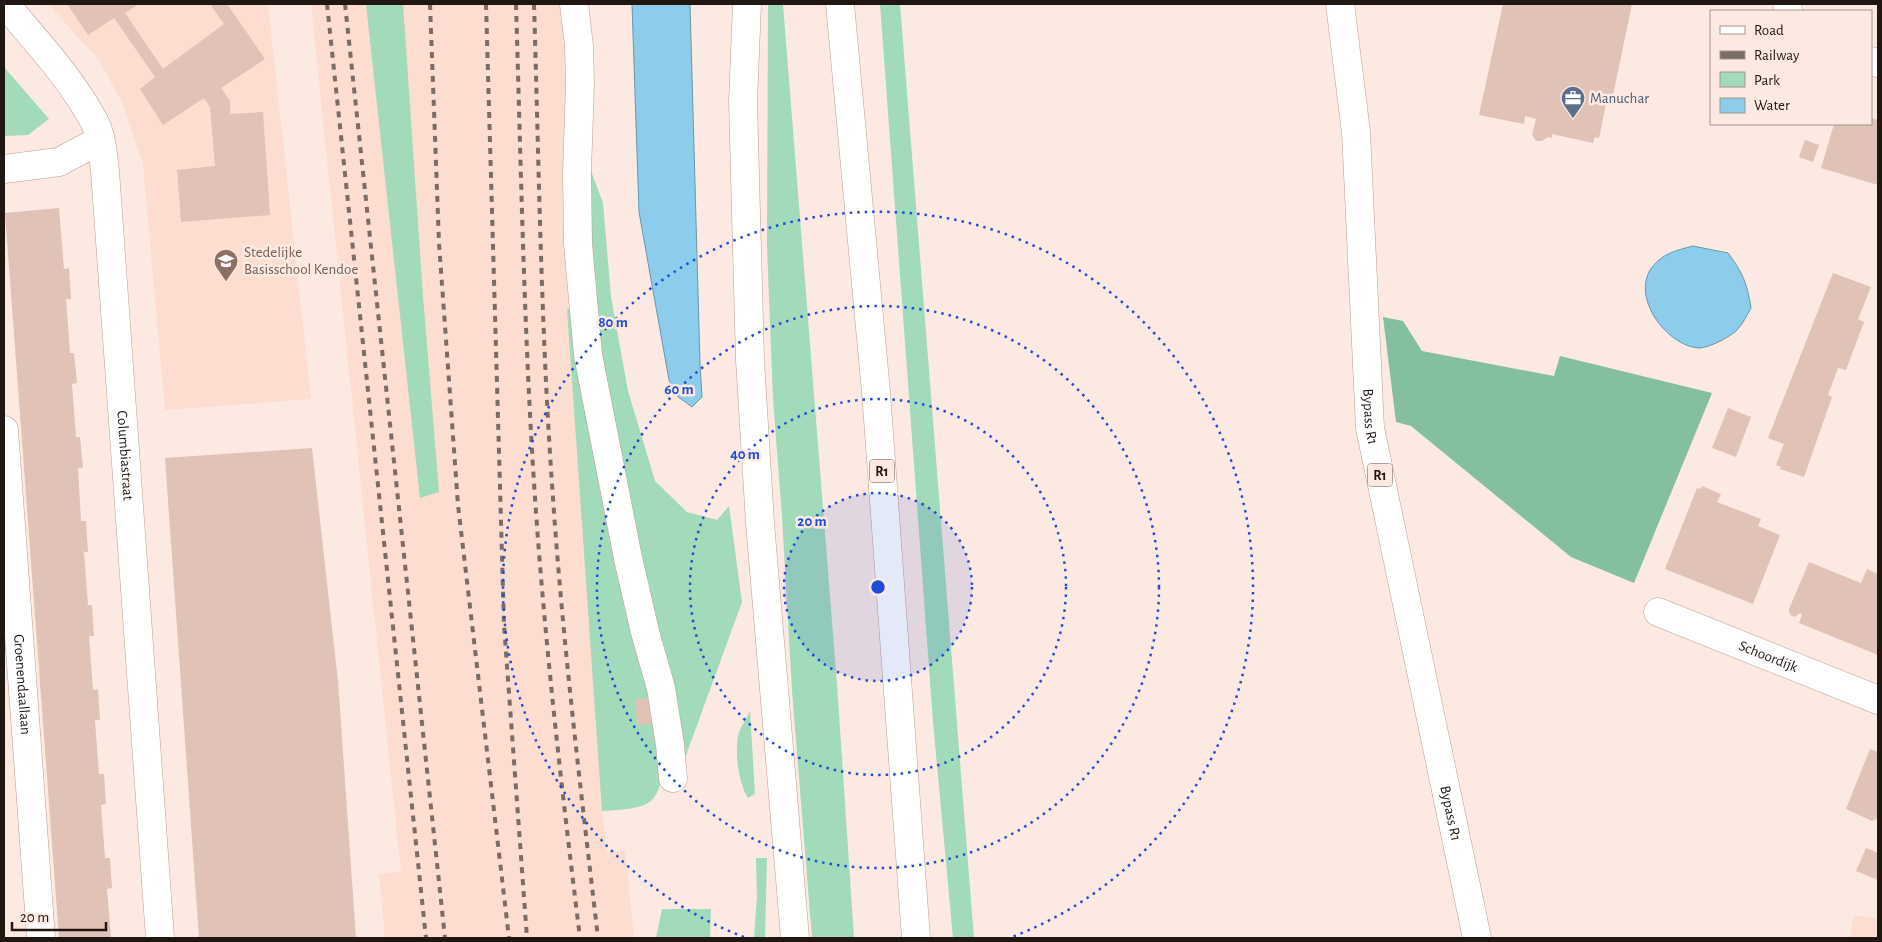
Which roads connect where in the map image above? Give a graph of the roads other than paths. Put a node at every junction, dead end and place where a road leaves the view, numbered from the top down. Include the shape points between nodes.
1 (5, 4) edge
2 (574, 4) edge
3 (747, 4) edge
4 (840, 4) edge
5 (1340, 4) edge
6 (100, 140) junction
7 (4, 169) edge
8 (4, 430) edge
9 (1658, 612) dead end
10 (1878, 700) edge
11 (673, 778) dead end
12 (41, 938) edge
13 (160, 938) edge
14 (795, 938) edge
15 (916, 938) edge
16 (1477, 938) edge

1 - 6 main road, Columbiastraat via 73,86 95,124
2 - 11 main road via 580,83 578,244 588,355 628,558 661,688
3 - 14 main road via 744,102 750,360 760,523
4 - 15 main road, R1 via 876,392
5 - 16 main road, Bypass R1 / R1 via 1356,132 1370,428
6 - 7 main road via 58,162
6 - 13 main road, Columbiastraat via 107,189
8 - 12 main road, Groenendaallaan
9 - 10 main road, Schoordijk

